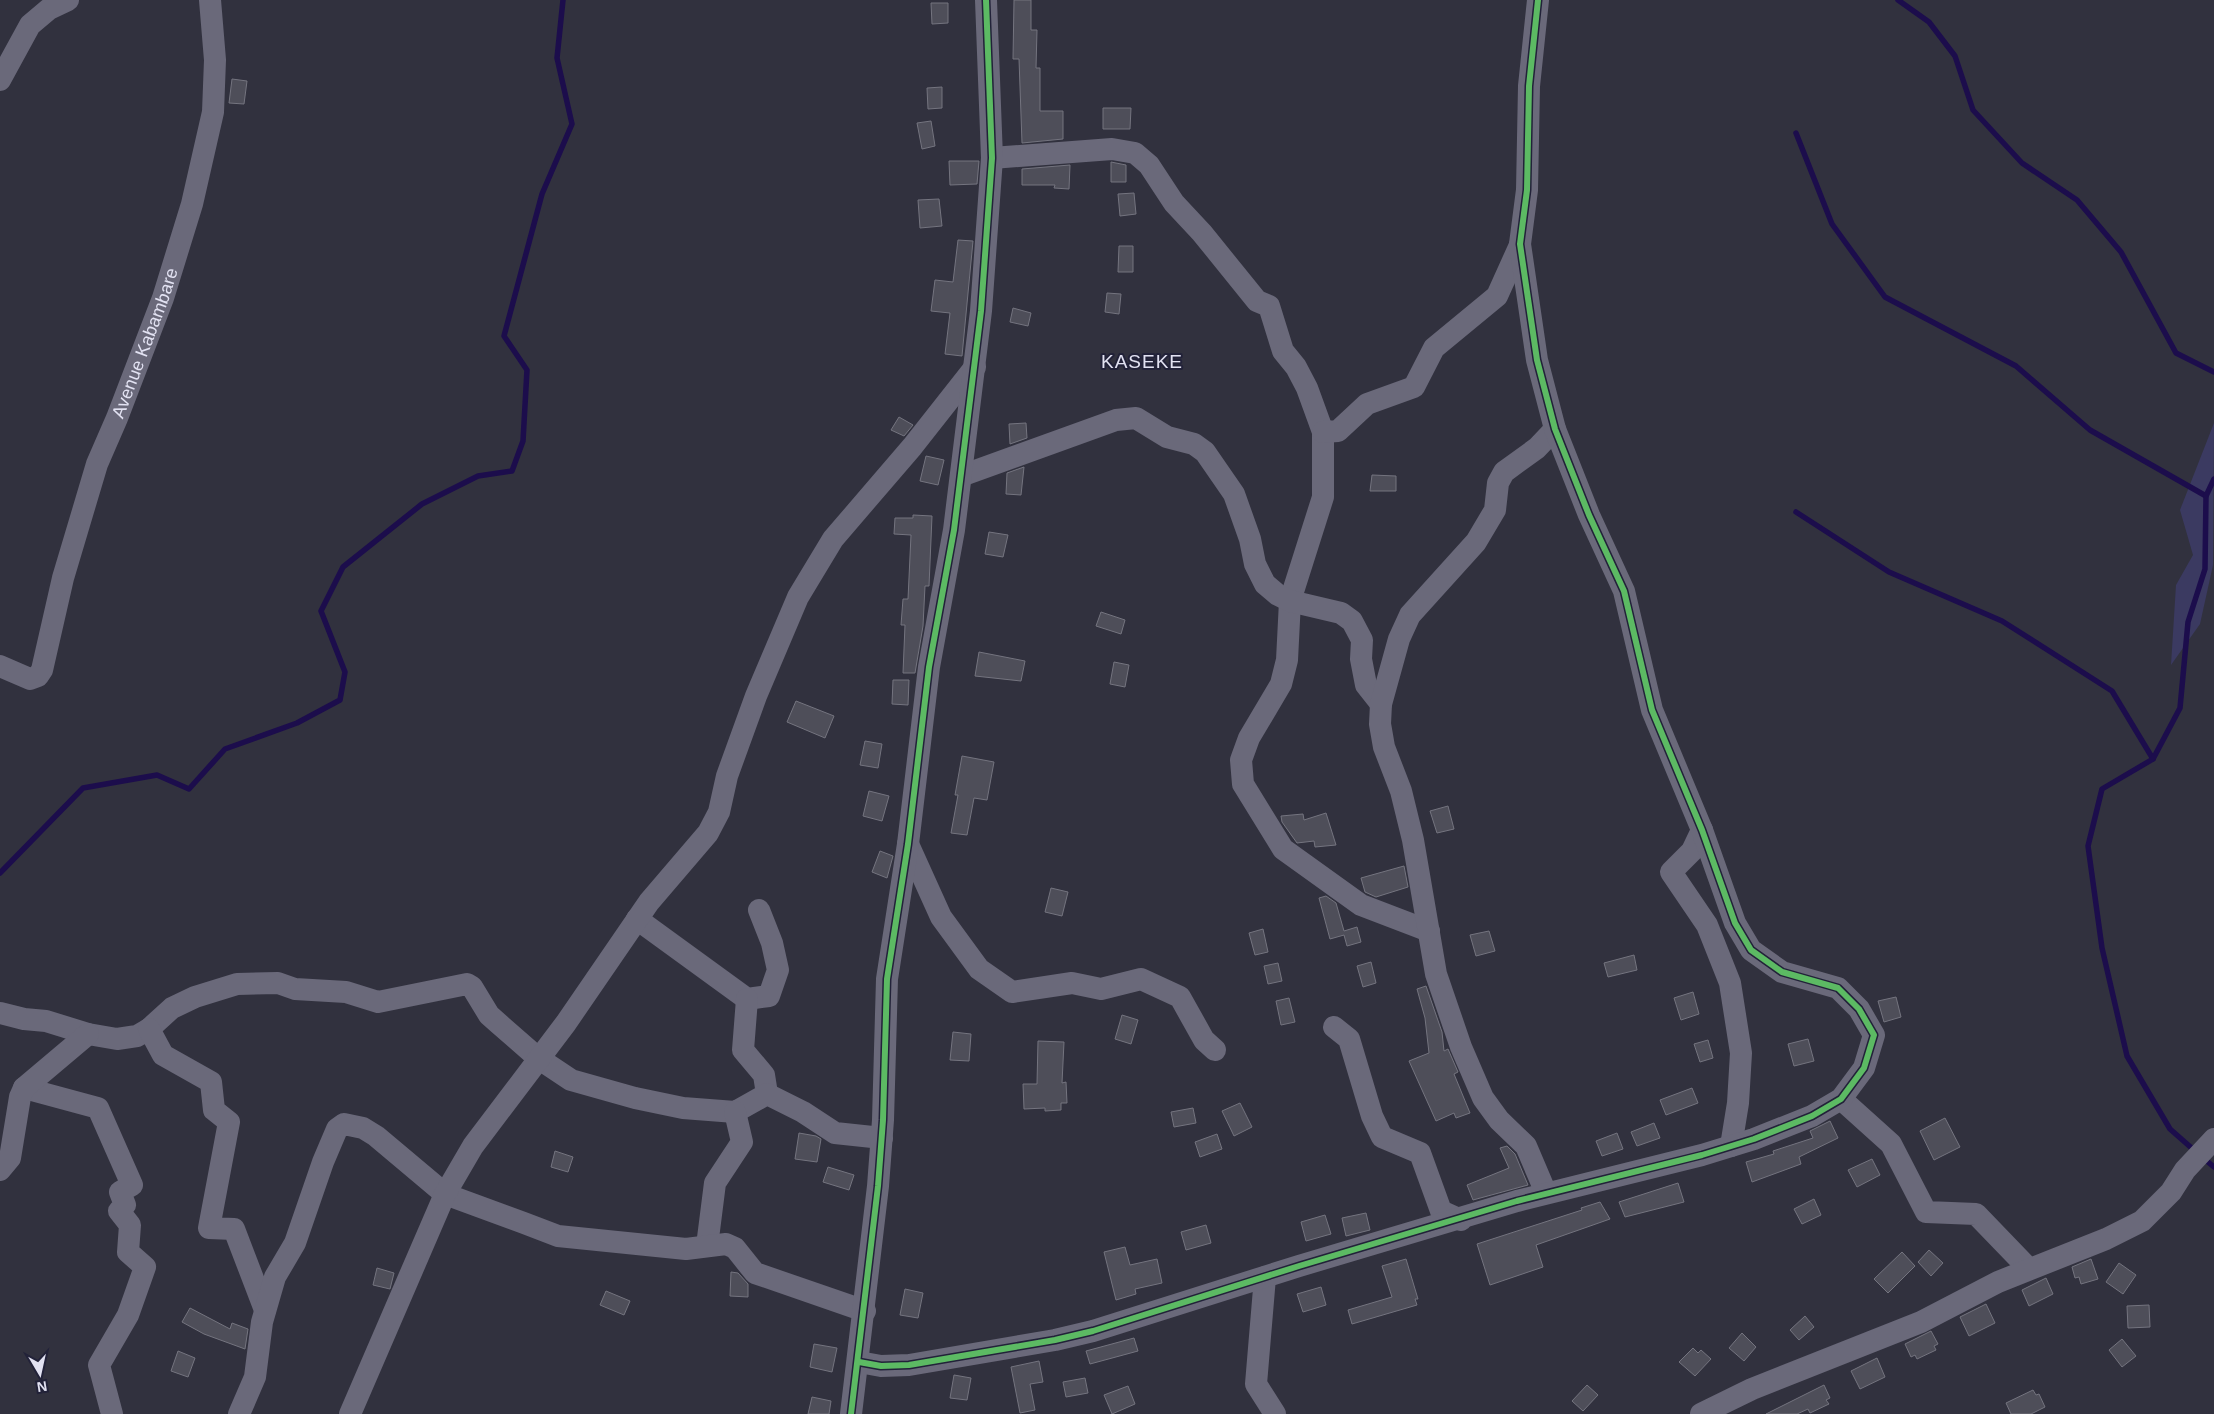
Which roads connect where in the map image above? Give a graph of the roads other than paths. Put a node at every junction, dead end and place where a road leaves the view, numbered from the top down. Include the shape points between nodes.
1 (68, 0) edge
2 (210, 0) edge
3 (986, 0) edge
4 (1538, 0) edge
5 (0, 80) edge
6 (992, 158) junction
7 (1520, 244) junction
8 (975, 367) junction
9 (1555, 429) junction
10 (1323, 432) junction
11 (961, 476) junction
12 (1290, 601) junction
13 (0, 666) edge
14 (1381, 704) junction
15 (1702, 830) junction
16 (908, 844) junction
17 (759, 910) dead end
18 (637, 919) junction
19 (1429, 931) junction
20 (747, 1000) junction
21 (0, 1013) edge
22 (1334, 1027) dead end
23 (149, 1029) junction
24 (88, 1034) junction
25 (1215, 1050) dead end
26 (538, 1058) junction
27 (24, 1088) junction
28 (767, 1094) junction
29 (1841, 1099) junction
30 (735, 1112) junction
31 (882, 1138) junction
32 (2212, 1140) edge
33 (1731, 1146) junction
34 (0, 1170) edge
35 (1546, 1193) junction
36 (445, 1194) junction
37 (1461, 1220) junction
38 (707, 1246) junction
39 (2030, 1269) junction
40 (1265, 1277) junction
41 (265, 1310) junction
42 (865, 1311) junction
43 (859, 1362) junction
44 (112, 1414) edge
45 (239, 1414) edge
46 (350, 1414) edge
47 (851, 1414) edge
48 (1275, 1414) edge
49 (1701, 1414) edge

1 - 5 street via 49,9 30,25
2 - 13 street, Avenue Kabambare via 215,60 213,112 192,204 162,298 97,464 63,578 42,670 30,679
3 - 6 street
4 - 7 street via 1529,86 1527,190
6 - 8 street
6 - 10 street via 1112,149 1135,153 1149,165 1174,203 1257,301 1269,306 1283,351 1307,388
7 - 9 street via 1538,360
7 - 10 street via 1497,296 1434,348 1414,387 1367,404 1338,431
8 - 11 street
8 - 18 street via 833,539 798,597 756,696 708,833
9 - 14 street via 1537,448 1504,472 1498,483 1495,510 1476,542 1410,615 1399,639
9 - 15 street via 1624,591 1652,710
10 - 12 street via 1323,496
11 - 12 street via 1091,428 1136,418 1205,452 1234,494 1264,584
11 - 16 street via 929,667
12 - 14 street via 1341,613 1352,621 1362,640 1360,658 1366,686
12 - 19 street via 1287,660 1281,684 1249,738 1241,760 1243,784 1283,849 1361,905
14 - 19 street via 1384,746 1401,791 1413,840
15 - 29 street via 1735,923 1751,950 1782,972 1838,988 1859,1009 1874,1035 1864,1068
15 - 33 street via 1692,851 1671,872 1707,925 1730,984 1741,1053
16 - 25 street via 941,916 979,969 1012,992 1072,983 1101,989 1140,979 1180,997 1204,1040
16 - 31 street via 887,979
17 - 20 street via 778,970 770,996
18 - 20 street
18 - 26 street via 566,1023
19 - 35 street via 1436,974 1483,1098 1499,1120 1526,1146
20 - 28 street via 742,1050 764,1075
21 - 24 street via 46,1021
22 - 37 street via 1348,1039 1372,1116 1382,1137 1420,1153 1441,1211
23 - 24 street via 137,1036 117,1039
23 - 26 street via 172,1008 238,984 278,984 295,989 346,992 378,1002 467,984 489,1015
23 - 41 street via 163,1055 210,1082 214,1110 229,1122 209,1228 234,1229
24 - 27 street
26 - 30 street via 570,1080 634,1098 683,1108
26 - 36 street via 473,1146
27 - 34 street via 10,1158
27 - 44 street via 98,1108 132,1185 120,1192 125,1205 119,1211 130,1225 128,1252 145,1267 128,1315 99,1364
28 - 30 street
28 - 31 street via 835,1133
29 - 33 street via 1812,1116
29 - 39 street via 1891,1144 1926,1212 1976,1214
30 - 38 street via 742,1142 715,1183
31 - 42 street
32 - 39 street via 2142,1221 2106,1240
33 - 35 street
35 - 37 street
36 - 38 street via 558,1236 686,1249
36 - 41 street via 376,1136 363,1128 344,1124 337,1129 295,1243 275,1277
36 - 46 street
37 - 40 street
38 - 42 street via 726,1244 735,1248 755,1273
39 - 49 street via 1921,1322 1752,1389
40 - 43 street via 1055,1340 909,1366
40 - 48 street via 1256,1384
41 - 45 street via 254,1377
42 - 43 street
43 - 47 street

